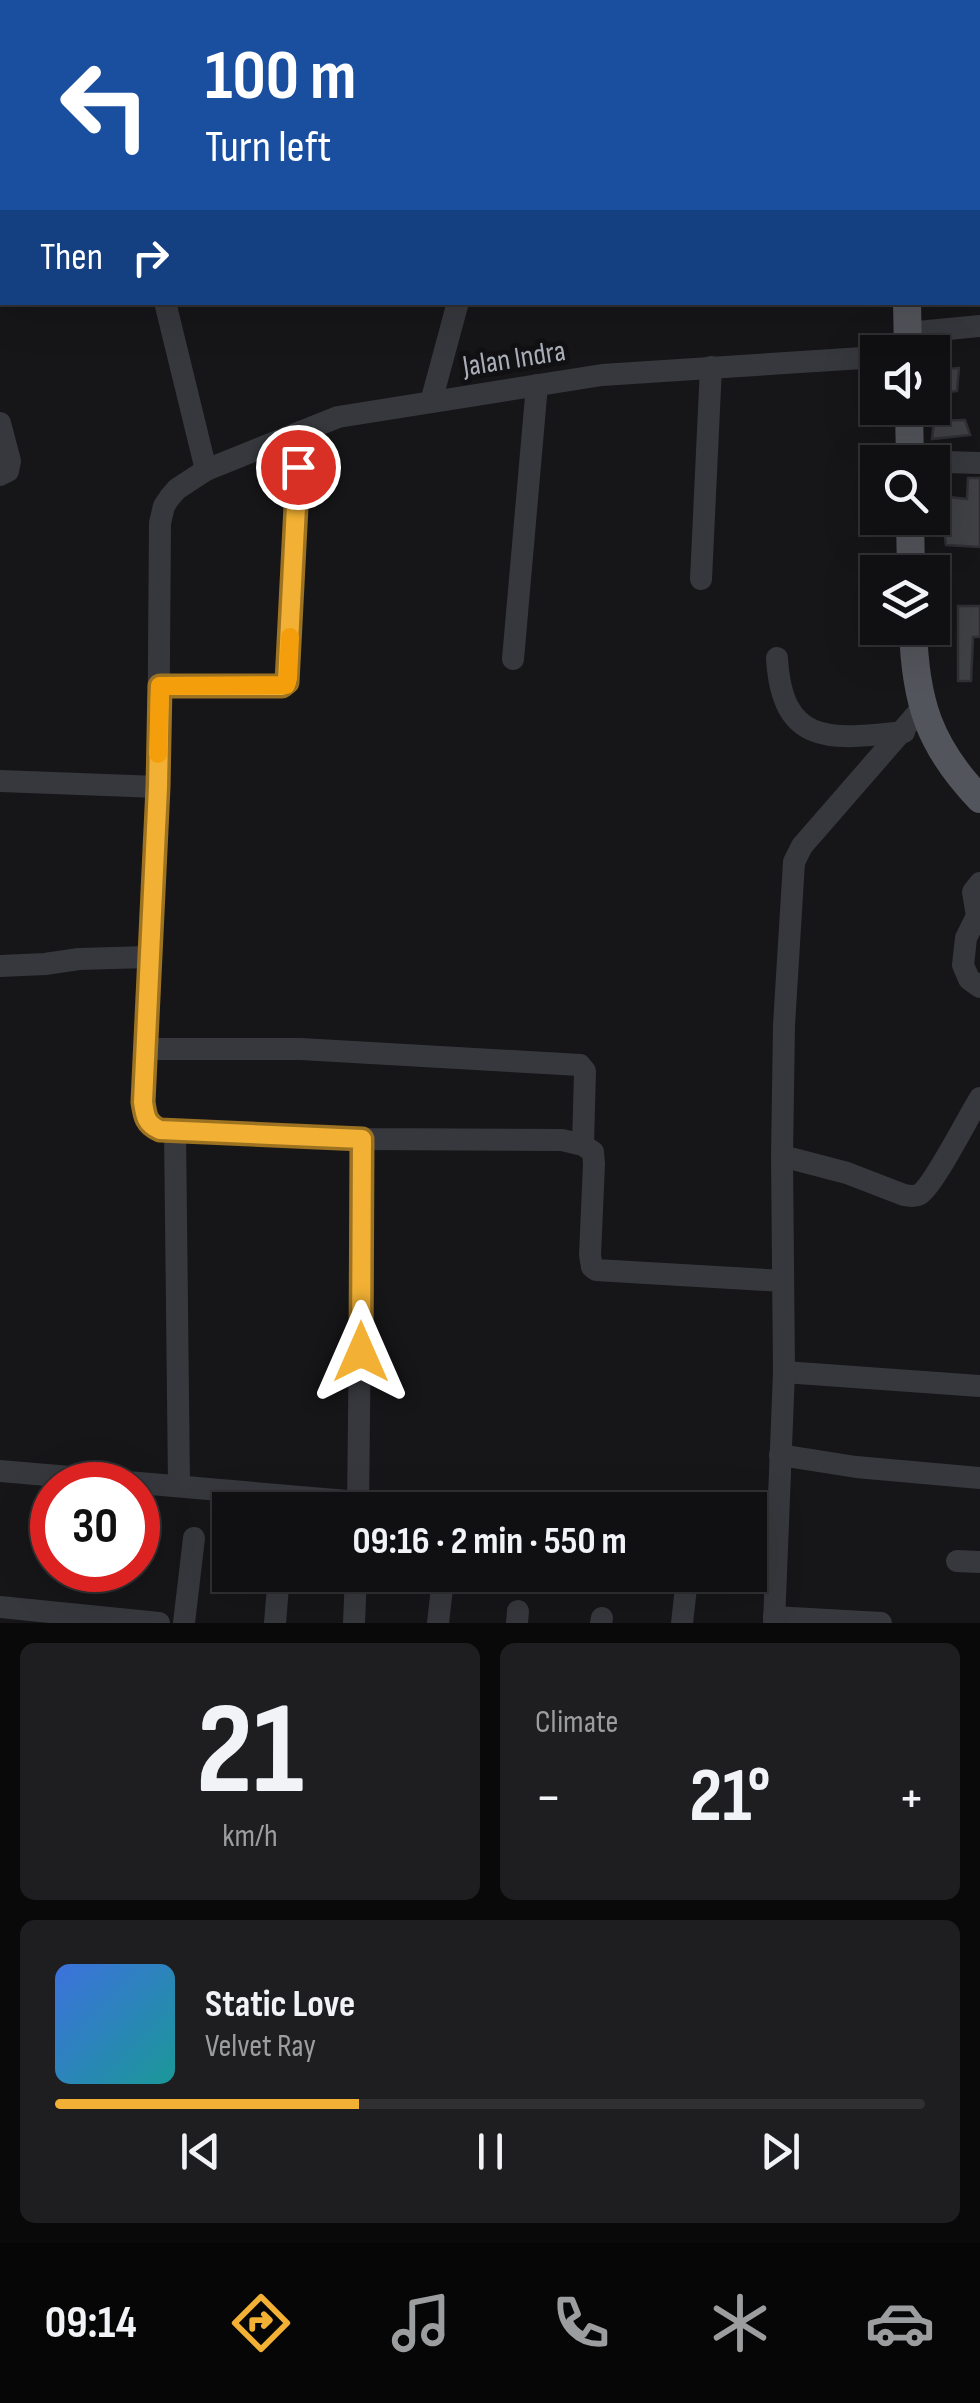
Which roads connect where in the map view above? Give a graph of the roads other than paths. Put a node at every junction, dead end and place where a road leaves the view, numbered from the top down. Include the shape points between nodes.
1 (167, 305) edge
2 (457, 305) edge
3 (907, 305) edge
4 (980, 326) edge
5 (908, 335) edge
6 (942, 335) edge
7 (860, 358) edge
8 (712, 367) junction
9 (537, 385) junction
10 (431, 402) junction
11 (0, 423) edge
12 (300, 432) junction
13 (950, 463) edge
14 (980, 463) edge
15 (206, 470) junction
16 (0, 475) edge
17 (701, 579) dead end
18 (914, 645) edge
19 (777, 658) dead end
20 (514, 659) dead end
21 (160, 686) junction
22 (922, 708) junction
23 (904, 732) junction
24 (0, 780) edge
25 (158, 787) junction
26 (980, 800) edge
27 (980, 883) edge
28 (148, 958) junction
29 (0, 966) edge
30 (980, 987) edge
31 (146, 1049) junction
32 (980, 1098) edge
33 (175, 1130) junction
34 (362, 1139) junction
35 (583, 1145) junction
36 (782, 1156) junction
37 (783, 1281) junction
38 (784, 1372) junction
39 (980, 1386) edge
40 (780, 1455) junction
41 (0, 1470) edge
42 (980, 1478) edge
43 (179, 1485) junction
44 (239, 1492) edge
45 (358, 1492) edge
46 (194, 1538) dead end
47 (278, 1592) edge
48 (355, 1592) edge
49 (442, 1592) edge
50 (686, 1592) edge
51 (0, 1608) edge
52 (774, 1620) edge
53 (160, 1623) edge
54 (184, 1623) edge
55 (275, 1623) edge
56 (354, 1623) edge
57 (438, 1623) edge
58 (682, 1623) edge
59 (881, 1623) edge

1 - 15 street
2 - 10 street
3 - 5 main road
4 - 6 street
7 - 8 street, Jalan Indra
8 - 9 street, Jalan Indra
8 - 17 street
9 - 10 street, Jalan Indra
9 - 20 street
10 - 12 street, Jalan Indra via 338,417
11 - 16 street via 10,461
12 - 15 street, Jalan Indra
12 - 21 street via 287,682
13 - 14 street
15 - 21 street, Jalan Indra via 176,490 160,523
18 - 22 main road
19 - 23 street via 791,713 805,728 841,738
21 - 25 street
22 - 23 street
22 - 26 main road via 946,759
23 - 36 street via 794,862
24 - 25 street
25 - 28 street
27 - 30 street via 973,896 976,921 962,957 966,974
28 - 29 street
28 - 31 street
31 - 33 street via 145,1116 150,1126
31 - 35 street via 278,1048 580,1065 586,1072
32 - 36 street via 921,1194 904,1196
33 - 34 street
33 - 43 street
34 - 35 street
34 - 45 street
35 - 37 street via 593,1152 590,1256 596,1270
36 - 37 street
37 - 38 street
38 - 39 street
38 - 40 street
40 - 42 street
40 - 52 street
41 - 43 street
43 - 44 street
46 - 54 street
47 - 55 street
48 - 56 street
49 - 57 street
50 - 58 street
51 - 53 street
52 - 59 street

